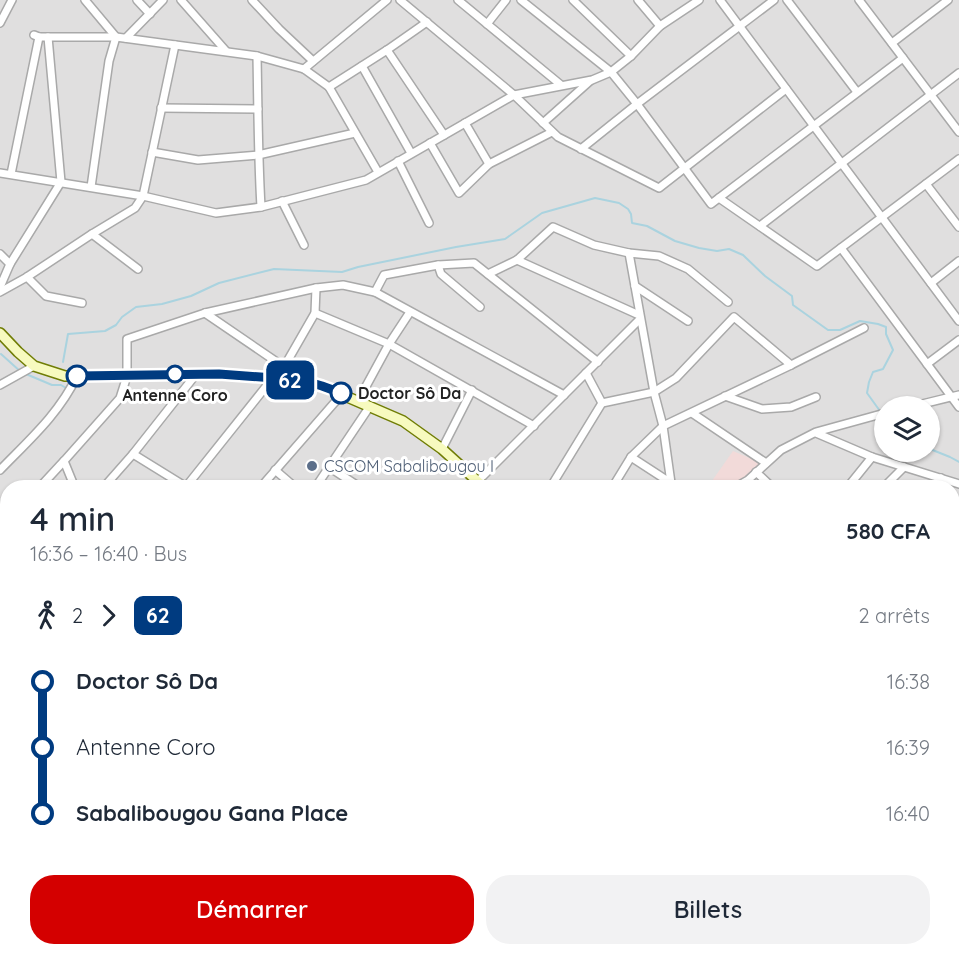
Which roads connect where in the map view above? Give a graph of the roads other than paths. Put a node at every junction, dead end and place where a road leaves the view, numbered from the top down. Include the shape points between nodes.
1 (12, 0) edge
2 (85, 0) edge
3 (137, 0) edge
4 (163, 0) edge
5 (181, 0) edge
6 (252, 0) edge
7 (387, 0) edge
8 (400, 0) edge
9 (458, 0) edge
10 (506, 0) edge
11 (521, 0) edge
12 (573, 0) edge
13 (638, 0) edge
14 (699, 0) edge
15 (720, 0) edge
16 (774, 0) edge
17 (787, 0) edge
18 (948, 0) edge
19 (862, 2) edge
20 (150, 14) junction
21 (427, 22) junction
22 (0, 23) edge
23 (486, 24) junction
24 (660, 26) junction
25 (739, 26) junction
26 (48, 37) junction
27 (116, 37) junction
28 (126, 38) junction
29 (892, 44) junction
30 (175, 45) junction
31 (387, 50) junction
32 (226, 51) junction
33 (257, 56) junction
34 (631, 56) junction
35 (903, 58) junction
36 (313, 61) junction
37 (362, 66) junction
38 (304, 69) junction
39 (610, 72) junction
40 (959, 73) edge
41 (592, 80) junction
42 (561, 85) junction
43 (329, 87) junction
44 (786, 89) junction
45 (857, 92) junction
46 (514, 94) junction
47 (931, 95) junction
48 (637, 104) junction
49 (161, 108) junction
50 (258, 109) junction
51 (465, 123) junction
52 (543, 123) junction
53 (814, 126) junction
54 (552, 132) junction
55 (959, 132) edge
56 (355, 133) junction
57 (444, 135) junction
58 (430, 143) junction
59 (581, 149) junction
60 (152, 152) junction
61 (411, 153) junction
62 (258, 156) junction
63 (959, 159) edge
64 (398, 161) junction
65 (842, 163) junction
66 (489, 164) junction
67 (684, 168) junction
68 (378, 172) junction
69 (0, 173) edge
70 (11, 174) junction
71 (61, 182) junction
72 (926, 184) junction
73 (91, 187) junction
74 (143, 195) junction
75 (719, 198) junction
76 (282, 201) junction
77 (261, 207) junction
78 (882, 217) junction
79 (429, 223) dead end
80 (760, 226) junction
81 (959, 226) edge
82 (92, 234) junction
83 (304, 245) dead end
84 (841, 248) junction
85 (629, 253) junction
86 (0, 254) edge
87 (517, 260) junction
88 (959, 261) edge
89 (10, 264) junction
90 (438, 266) junction
91 (138, 269) dead end
92 (488, 274) junction
93 (27, 277) junction
94 (931, 283) junction
95 (635, 286) junction
96 (0, 287) edge
97 (316, 288) junction
98 (0, 292) edge
99 (375, 292) junction
100 (728, 302) dead end
101 (82, 303) dead end
102 (480, 307) dead end
103 (410, 312) junction
104 (205, 313) junction
105 (315, 313) junction
106 (640, 317) junction
107 (688, 321) dead end
108 (959, 321) edge
109 (864, 328) dead end
110 (0, 333) edge
111 (959, 340) edge
112 (389, 344) junction
113 (598, 362) junction
114 (927, 364) junction
115 (791, 365) junction
116 (34, 366) junction
117 (284, 367) junction
118 (586, 373) junction
119 (197, 374) junction
120 (77, 376) junction
121 (127, 376) junction
122 (272, 379) junction
123 (0, 385) edge
124 (472, 390) junction
125 (654, 392) junction
126 (342, 394) junction
127 (564, 395) junction
128 (725, 396) junction
129 (955, 396) edge
130 (816, 397) dead end
131 (940, 400) edge
132 (358, 401) junction
133 (602, 403) junction
134 (370, 406) junction
135 (959, 407) edge
136 (692, 413) junction
137 (874, 416) edge
138 (534, 426) junction
139 (663, 426) junction
140 (816, 432) junction
141 (442, 449) junction
142 (133, 454) junction
143 (631, 457) junction
144 (872, 457) junction
145 (64, 461) junction
146 (766, 463) junction
147 (329, 467) junction
148 (904, 467) junction
149 (0, 470) edge
150 (275, 470) junction
151 (756, 472) junction
152 (940, 478) joint
153 (46, 480) edge
154 (72, 480) edge
155 (111, 480) edge
156 (175, 480) edge
157 (192, 480) edge
158 (267, 480) edge
159 (287, 480) edge
160 (320, 480) edge
161 (349, 480) edge
162 (477, 480) edge
163 (486, 480) edge
164 (555, 480) edge
165 (617, 480) edge
166 (666, 480) edge
167 (673, 480) edge
168 (748, 480) edge
169 (764, 480) edge
170 (853, 480) edge
171 (891, 480) edge
172 (946, 480) edge

1 - 22 street
2 - 27 street
3 - 20 street
4 - 20 street
5 - 32 street
6 - 36 street
7 - 36 street
8 - 21 street
9 - 23 street
10 - 23 street
11 - 39 street
12 - 34 street
13 - 24 street
14 - 24 street
15 - 25 street
16 - 25 street
17 - 45 street
18 - 29 street
19 - 29 street
20 - 28 street
21 - 31 street
21 - 46 street
23 - 42 street
24 - 34 street
25 - 44 street
25 - 48 street
26 - 27 street
26 - 70 street via 36,36
26 - 71 street
27 - 28 street
27 - 73 street
28 - 30 street
29 - 35 street
30 - 32 street
30 - 49 street
31 - 37 street
31 - 57 street
32 - 33 street
33 - 38 street
33 - 50 street
34 - 39 street
35 - 45 street
35 - 47 street
36 - 38 street
37 - 43 street
37 - 61 street
38 - 43 street
39 - 41 street
39 - 48 street
40 - 47 street
41 - 42 street
41 - 52 street
42 - 46 street
43 - 56 street
44 - 53 street
44 - 67 street
45 - 53 street
46 - 51 street
46 - 52 street
47 - 55 street
47 - 65 street
48 - 59 street
48 - 67 street
49 - 50 street
49 - 60 street
50 - 62 street
51 - 57 street
51 - 66 street
52 - 54 street
53 - 65 street
53 - 75 street
54 - 59 street
54 - 66 street
56 - 62 street
56 - 68 street
57 - 58 street
58 - 61 street
58 - 66 street via 459,193
59 - 67 street via 658,188
60 - 62 street via 198,160
60 - 74 street
61 - 64 street
62 - 77 street
63 - 72 street
64 - 68 street
64 - 79 street
65 - 78 street
65 - 80 street
67 - 75 street via 711,204
68 - 76 street via 366,180
69 - 70 street
70 - 71 street
71 - 73 street
71 - 89 street
72 - 78 street
72 - 81 street
73 - 74 street
74 - 77 street via 216,213
74 - 82 street via 135,208
75 - 80 street
76 - 77 street
76 - 83 street
78 - 84 street
78 - 94 street
80 - 84 street via 817,266
82 - 91 street
82 - 93 street
84 - 114 street
85 - 87 street via 594,245 553,227
85 - 95 street
85 - 100 street via 659,256 688,269
86 - 89 street
87 - 92 street
87 - 106 street
88 - 94 street
89 - 96 street
90 - 92 street via 474,263
90 - 99 street via 384,275
90 - 102 street via 441,274
92 - 113 street
93 - 98 street
93 - 101 street via 46,296
94 - 108 street
95 - 106 street
95 - 107 street
97 - 99 street via 343,285
97 - 104 street
97 - 105 street
99 - 103 street
103 - 112 street
103 - 127 street
104 - 117 street
104 - 121 street via 127,339
105 - 112 street
105 - 117 street
106 - 113 street
106 - 125 street
109 - 115 street
110 - 116 main road
111 - 114 street
112 - 124 street
112 - 132 street
113 - 118 street
114 - 129 street
115 - 125 street via 734,317 676,378
115 - 128 street
116 - 120 main road
116 - 123 street
117 - 122 street
118 - 127 street
118 - 133 street
119 - 121 main road
119 - 122 main road
119 - 142 street
120 - 121 main road
120 - 149 street via 55,412
121 - 145 street via 120,398
122 - 126 main road via 302,380
122 - 157 street
124 - 138 street
124 - 141 street
125 - 133 street
125 - 139 street
126 - 132 main road
126 - 150 street
127 - 138 street
128 - 130 street via 762,409 791,407
128 - 136 street
129 - 131 street
129 - 135 street
132 - 134 main road
133 - 164 street
134 - 141 main road via 403,421
134 - 147 street
136 - 139 street
136 - 146 street
137 - 140 street
138 - 163 street
139 - 143 street
139 - 167 street
140 - 144 street
140 - 146 street via 781,450
141 - 162 main road
142 - 155 street
142 - 156 street
143 - 165 street
143 - 166 street
144 - 148 street
144 - 170 street
145 - 153 street
145 - 154 street
146 - 151 street
147 - 160 street
147 - 161 street
148 - 152 street
148 - 171 street
150 - 158 street
150 - 159 street
151 - 168 street
151 - 169 street
152 - 172 street

